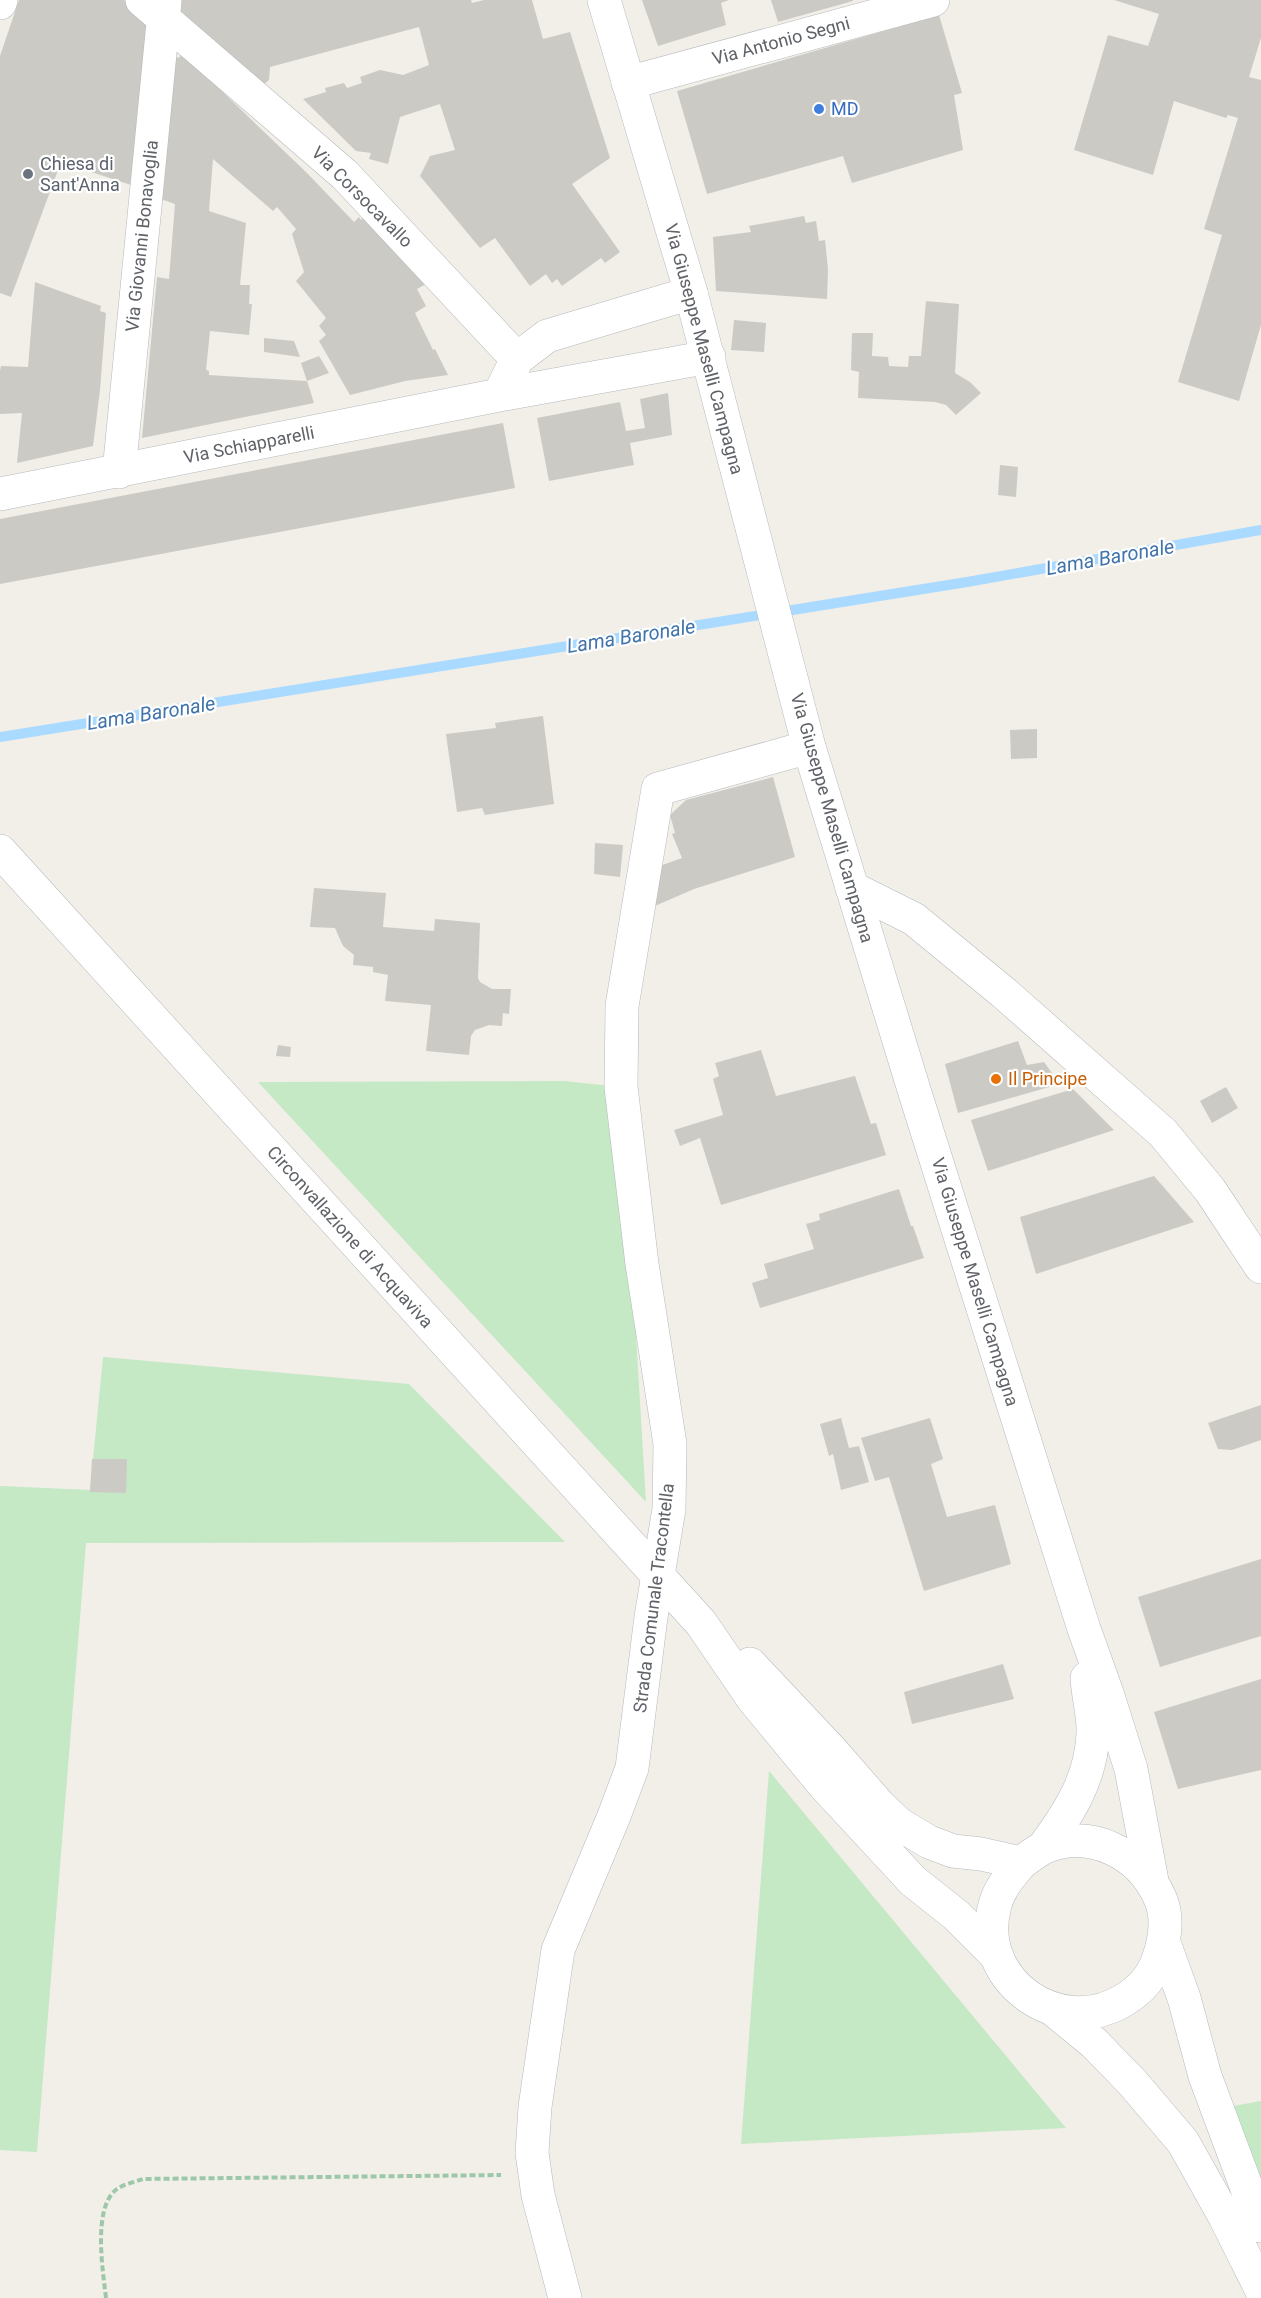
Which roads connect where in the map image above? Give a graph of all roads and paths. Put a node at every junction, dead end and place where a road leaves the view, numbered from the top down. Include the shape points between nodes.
1 (604, 0) edge
2 (933, 0) edge
3 (157, 6) edge
4 (628, 83) junction
5 (691, 293) junction
6 (709, 357) junction
7 (517, 359) junction
8 (499, 395) junction
9 (119, 472) junction
10 (0, 494) edge
11 (809, 747) junction
12 (0, 851) edge
13 (852, 888) junction
14 (1261, 1267) edge
15 (658, 1576) junction
16 (700, 1623) junction
17 (1084, 1629) junction
18 (1032, 1856) junction
19 (1152, 1881) junction
20 (1164, 1943) junction
21 (997, 1956) junction
22 (1056, 2011) junction
23 (535, 2175) junction
24 (1261, 2226) edge
25 (1261, 2289) edge
26 (106, 2298) edge
27 (565, 2298) edge

1 - 4 street, Via Giuseppe Maselli Campagna
2 - 4 street, Via Antonio Segni
3 - 7 street, Via Corsocavallo via 187,40 345,174
3 - 9 street, Via Giovanni Bonavoglia
4 - 5 street, Via Giuseppe Maselli Campagna
5 - 6 street, Via Giuseppe Maselli Campagna
5 - 7 street via 547,336
6 - 8 street, Via Schiapparelli
6 - 11 street, Via Giuseppe Maselli Campagna
7 - 8 street
8 - 9 street, Via Schiapparelli
9 - 10 street, Via Schiapparelli
11 - 13 street, Via Giuseppe Maselli Campagna
11 - 15 street, Strada Comunale Tracontella via 658,789 622,1006 621,1086 642,1264 670,1444 669,1509
12 - 15 street, Circonvallazione di Acquaviva
13 - 14 street via 914,919 1163,1133 1210,1190
13 - 17 street, Via Giuseppe Maselli Campagna
15 - 16 street, Circonvallazione di Acquaviva
15 - 23 street, Strada Comunale Tracontella via 632,1768 558,1950 535,2107
16 - 18 street via 746,1660 899,1824 953,1851
16 - 21 street via 753,1699 824,1785 913,1881 956,1915
17 - 18 street via 1094,1732 1090,1766 1078,1797
17 - 19 street via 1131,1769
18 - 19 street via 1067,1842 1092,1842 1115,1849 1136,1863
18 - 21 street via 1004,1882 994,1906 992,1931
19 - 20 street via 1166,1922
20 - 22 street via 1154,1970 1137,1993 1112,2008 1084,2014
20 - 24 street via 1184,1998 1204,2076
21 - 22 street via 1010,1981 1030,1999
22 - 25 street via 1132,2082 1183,2142
23 - 26 path via 143,2178 116,2189 103,2207 101,2251
23 - 27 street, Strada Comunale Tracontella

